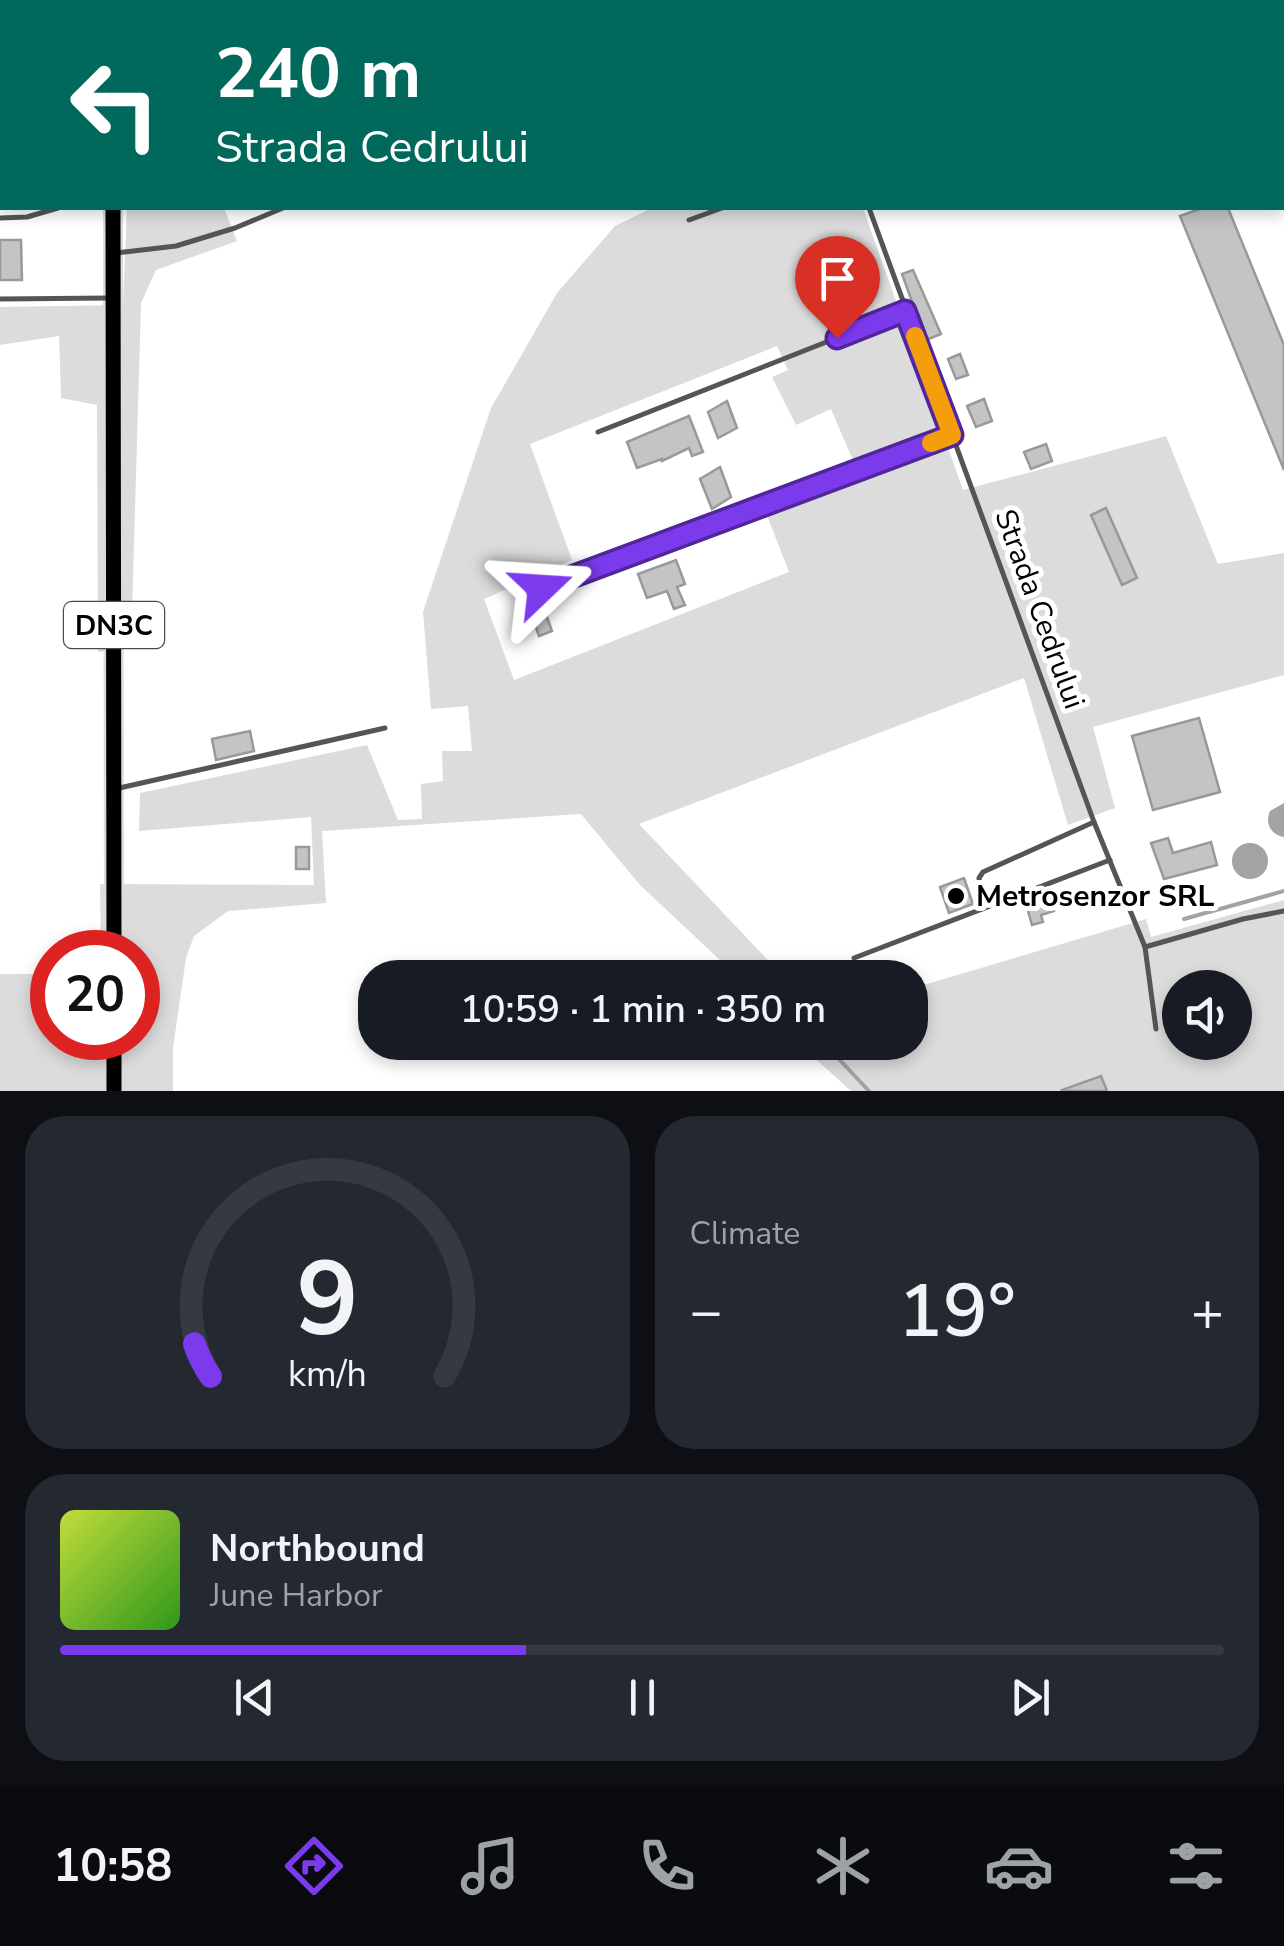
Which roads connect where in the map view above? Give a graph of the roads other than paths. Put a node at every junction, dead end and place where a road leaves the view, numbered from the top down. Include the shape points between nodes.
1 (52, 210) edge
2 (278, 210) edge
3 (716, 210) edge
4 (870, 210) edge
5 (113, 215) edge
6 (0, 218) edge
7 (689, 220) dead end
8 (112, 253) junction
9 (113, 298) junction
10 (0, 299) edge
11 (905, 311) junction
12 (598, 432) dead end
13 (952, 435) junction
14 (542, 588) dead end
15 (385, 728) dead end
16 (114, 789) junction
17 (1094, 822) junction
18 (1110, 860) junction
19 (982, 909) junction
20 (1284, 911) edge
21 (114, 930) edge
22 (1145, 947) junction
23 (854, 958) dead end
24 (1156, 1029) dead end
25 (114, 1060) edge
26 (114, 1091) edge

1 - 6 lane
2 - 8 lane via 176,246
3 - 7 lane
4 - 11 lane, Strada Cedrului
5 - 8 main road, DN3C
8 - 9 main road, DN3C
9 - 10 lane
9 - 16 main road, DN3C
11 - 12 lane
11 - 13 lane, Strada Cedrului
13 - 14 lane
13 - 17 lane, Strada Cedrului
15 - 16 lane
16 - 21 main road, DN3C
17 - 18 lane, Strada Cedrului
17 - 19 lane via 983,872
18 - 19 lane
18 - 22 lane, Strada Cedrului
19 - 23 lane
20 - 22 lane
22 - 24 lane, Strada Cedrului
25 - 26 main road

